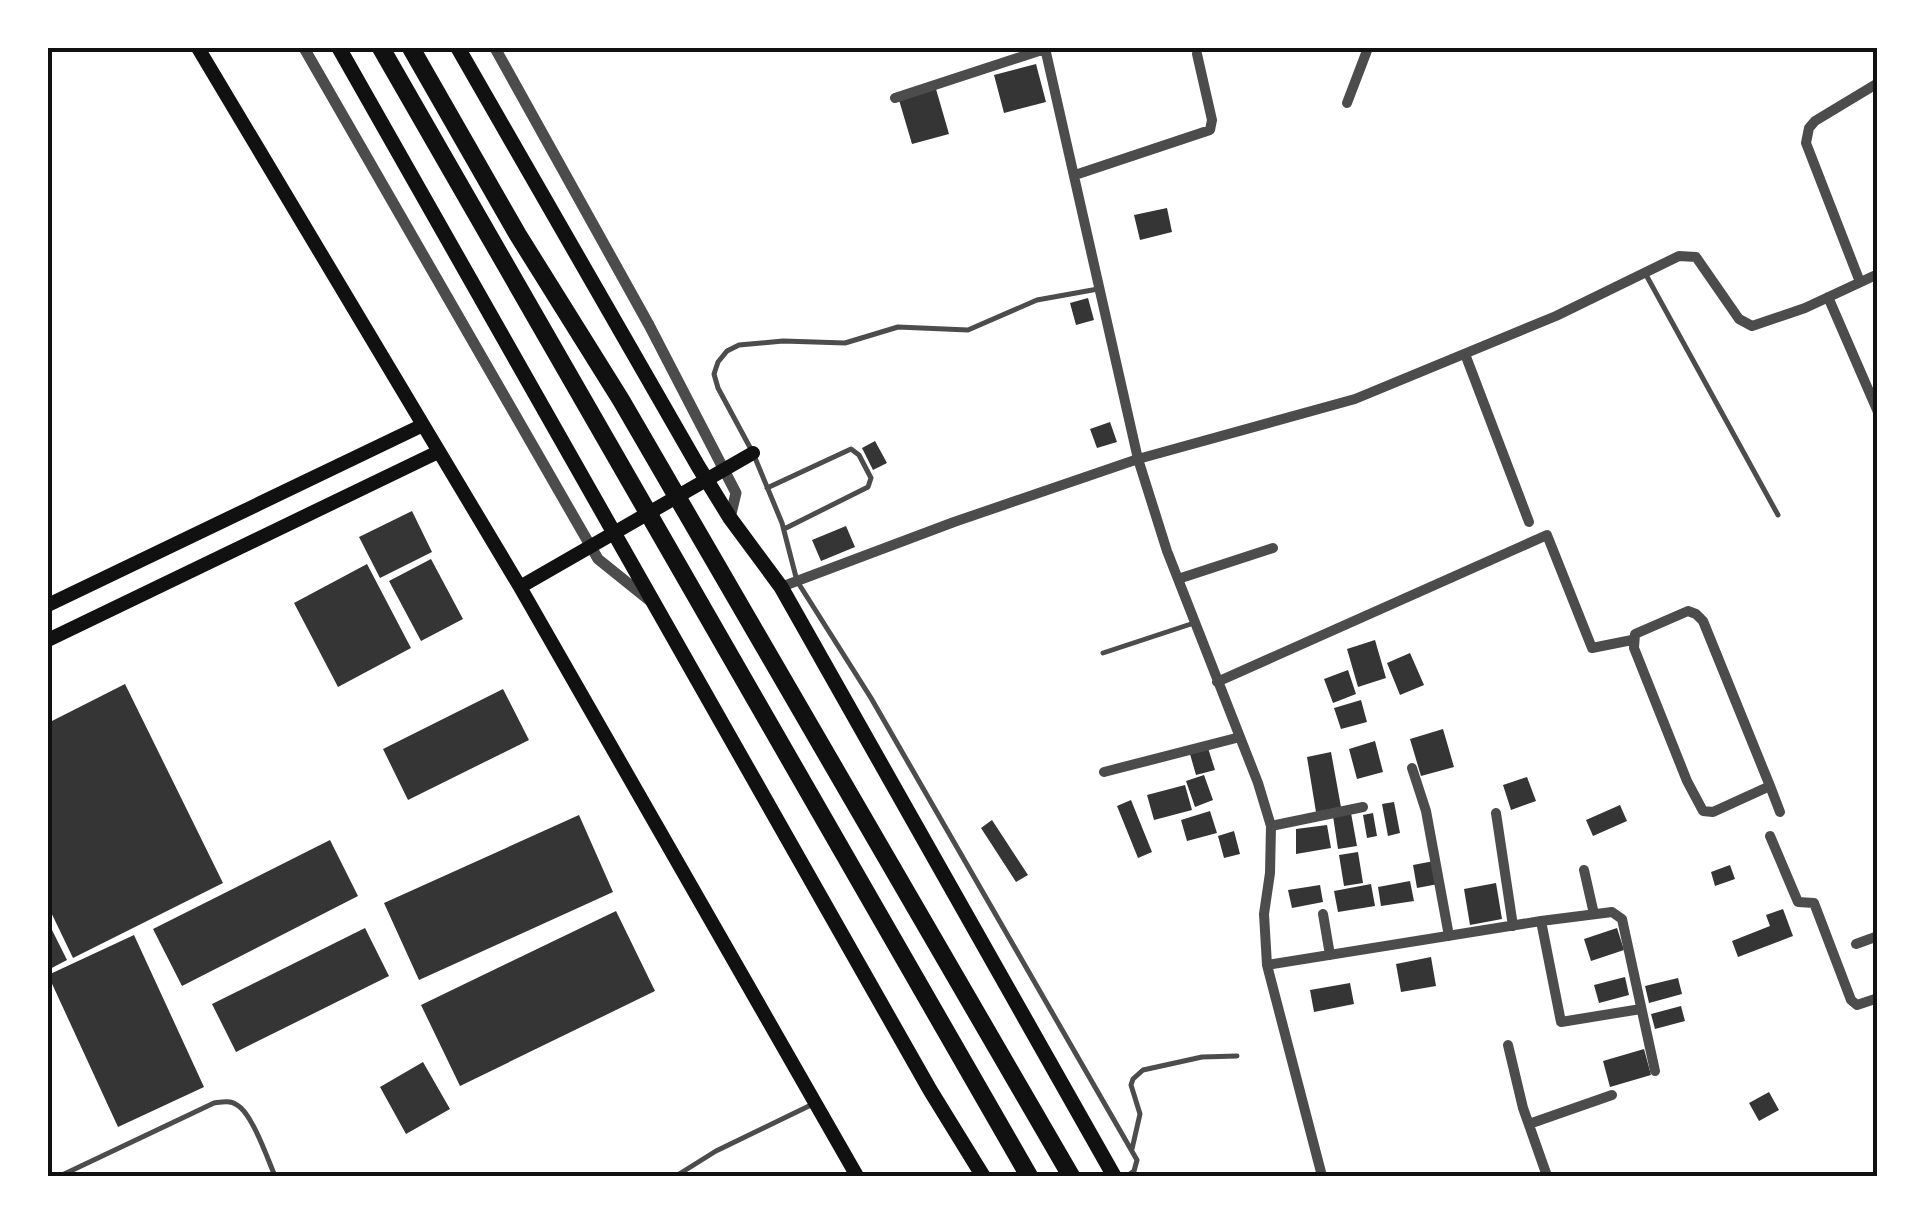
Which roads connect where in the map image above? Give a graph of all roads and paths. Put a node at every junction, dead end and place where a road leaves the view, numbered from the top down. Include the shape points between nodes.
1 (198, 48) edge
2 (304, 48) edge
3 (339, 48) edge
4 (382, 48) edge
5 (411, 48) edge
6 (458, 48) edge
7 (495, 48) edge
8 (1045, 48) edge
9 (1368, 48) edge
10 (1197, 54) dead end
11 (1878, 82) edge
12 (894, 98) dead end
13 (1346, 103) dead end
14 (1075, 176) junction
15 (1645, 273) junction
16 (1878, 274) edge
17 (1860, 282) junction
18 (1101, 288) junction
19 (1828, 297) junction
20 (1465, 354) junction
21 (1878, 412) edge
22 (423, 425) junction
23 (438, 452) junction
24 (752, 453) junction
25 (1138, 459) junction
26 (767, 488) junction
27 (1778, 515) dead end
28 (730, 518) junction
29 (1529, 522) dead end
30 (784, 528) junction
31 (1273, 548) dead end
32 (1178, 579) junction
33 (797, 581) junction
34 (520, 587) junction
35 (781, 587) junction
36 (48, 604) edge
37 (655, 604) junction
38 (1194, 623) junction
39 (48, 640) edge
40 (1632, 640) junction
41 (1104, 653) dead end
42 (1218, 682) junction
43 (1240, 737) junction
44 (1412, 768) dead end
45 (1104, 772) dead end
46 (1770, 786) junction
47 (1363, 807) dead end
48 (1780, 812) dead end
49 (1496, 813) dead end
50 (1271, 826) junction
51 (1770, 836) dead end
52 (1584, 870) dead end
53 (1324, 914) dead end
54 (1594, 914) junction
55 (1540, 921) junction
56 (1513, 926) junction
57 (1449, 936) junction
58 (1878, 936) edge
59 (1856, 944) dead end
60 (1330, 955) junction
61 (1267, 964) junction
62 (1878, 998) edge
63 (1642, 1009) junction
64 (1508, 1045) dead end
65 (1237, 1056) dead end
66 (1655, 1071) dead end
67 (1612, 1095) dead end
68 (814, 1103) junction
69 (1528, 1124) junction
70 (1132, 1150) junction
71 (60, 1176) edge
72 (276, 1176) edge
73 (676, 1176) edge
74 (857, 1176) edge
75 (983, 1176) edge
76 (1029, 1176) edge
77 (1071, 1176) edge
78 (1114, 1176) edge
79 (1127, 1176) edge
80 (1322, 1176) edge
81 (1548, 1176) edge

1 - 22 main road
2 - 37 street via 598,559
3 - 37 highway
4 - 76 highway
5 - 77 highway
6 - 28 highway
7 - 28 street via 736,493
8 - 12 street
8 - 14 street
9 - 13 street
10 - 14 street via 1210,130
11 - 17 street via 1815,121 1806,144
14 - 18 street
15 - 19 street via 1679,256 1696,258 1739,319 1752,326
15 - 20 street
15 - 27 lane
16 - 17 street
17 - 19 street
18 - 24 lane via 1037,300 968,330 898,327 845,343 783,341 726,351 714,374
18 - 25 street
19 - 21 street
20 - 25 street via 1355,399
20 - 29 street
22 - 23 main road
22 - 36 main road
23 - 34 main road
23 - 39 main road
24 - 26 lane
24 - 34 main road
25 - 32 street
25 - 33 street
26 - 30 lane
26 - 30 lane via 850,449 872,478 868,487
28 - 35 highway
30 - 33 lane
31 - 32 street
32 - 38 street
33 - 35 street
33 - 70 lane
34 - 68 main road
35 - 78 highway
37 - 75 highway
38 - 41 lane
38 - 42 street
40 - 42 street via 1592,648 1546,534
40 - 46 street via 1703,811
40 - 46 street via 1677,614 1703,621
42 - 43 street
43 - 45 street
43 - 50 street
44 - 57 street
46 - 48 street
47 - 50 street
49 - 56 street
50 - 61 street
51 - 62 street via 1798,902 1814,903 1851,1000 1857,1005
52 - 54 street
53 - 60 street
54 - 55 street
54 - 63 street via 1612,912 1622,919
55 - 56 street
55 - 63 street via 1561,1022
56 - 57 street
57 - 60 street
58 - 59 street
60 - 61 street
61 - 80 street
63 - 66 street
64 - 69 street
65 - 70 lane via 1202,1057 1133,1078 1140,1114
67 - 69 street
68 - 73 lane
68 - 74 main road
69 - 81 street
70 - 79 lane via 1137,1166
71 - 72 lane via 226,1101 247,1115

